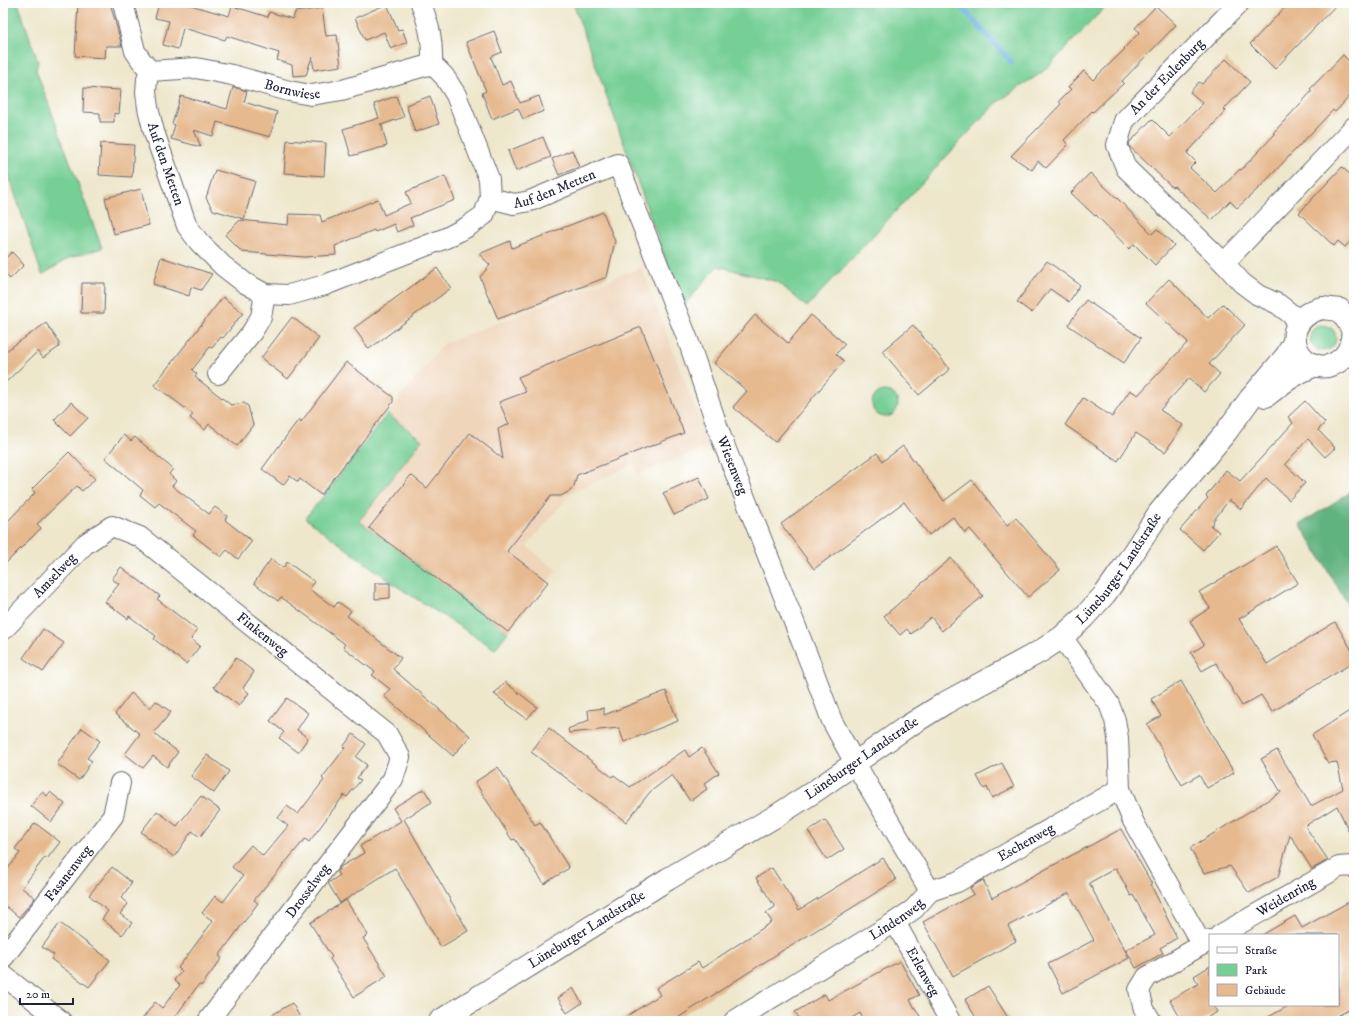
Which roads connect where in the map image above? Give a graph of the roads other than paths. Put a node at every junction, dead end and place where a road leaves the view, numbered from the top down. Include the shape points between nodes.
1 (123, 3) edge
2 (421, 3) edge
3 (1239, 3) edge
4 (432, 64) junction
5 (150, 71) junction
6 (1354, 127) edge
7 (618, 164) joint
8 (490, 198) junction
9 (1224, 263) junction
10 (265, 294) junction
11 (1347, 308) edge
12 (1297, 330) junction
13 (1354, 337) edge
14 (1315, 365) junction
15 (218, 374) dead end
16 (1226, 432) junction
17 (112, 526) joint
18 (3, 630) edge
19 (1062, 637) junction
20 (400, 757) joint
21 (855, 762) junction
22 (120, 782) dead end
23 (1120, 789) junction
24 (1354, 868) edge
25 (930, 891) junction
26 (895, 922) junction
27 (1222, 934) edge
28 (1206, 943) edge
29 (3, 958) edge
30 (3, 975) edge
31 (61, 1021) edge
32 (208, 1021) edge
33 (440, 1021) edge
34 (734, 1021) edge
35 (950, 1021) edge
36 (1151, 1021) edge

1 - 5 street via 135,51
2 - 4 street via 430,30
3 - 9 street, An der Eulenburg via 1124,121 1116,145 1126,168
4 - 5 street, Bornwiese via 342,90 311,95 196,68
4 - 8 street, Auf den Metten via 444,76 456,95 489,179
5 - 10 street, Auf den Metten via 146,92 148,108 187,226 223,266 245,284
6 - 9 street
7 - 8 street, Auf den Metten via 530,201 514,204
7 - 21 street, Wiesenweg via 688,340 722,437 832,721
8 - 10 street, Auf den Metten via 484,215 446,238 324,285 290,295
9 - 12 street, An der Eulenburg via 1242,283 1258,295 1278,304
10 - 15 street via 261,317
11 - 12 main road via 1314,310 1306,314
11 - 13 main road
12 - 14 main road via 1297,349 1307,362
12 - 16 main road, Lüneburger Landstraße via 1287,355
13 - 14 main road via 1352,346 1343,360 1329,366
14 - 16 main road, Lüneburger Landstraße via 1289,377
16 - 19 main road, Lüneburger Landstraße via 1159,513 1104,594
17 - 18 street, Amselweg via 85,544
17 - 20 street, Finkenweg via 140,537 387,734
19 - 21 main road, Lüneburger Landstraße via 945,703
19 - 23 street via 1109,704 1118,738
20 - 32 street, Drosselweg via 394,779
21 - 25 street, Lindenweg
21 - 33 main road, Lüneburger Landstraße via 776,816 668,879
22 - 29 street, Fasanenweg via 113,816
23 - 25 street, Eschenweg via 957,882
23 - 28 street via 1133,821
24 - 27 street, Weidenring via 1339,867
25 - 26 street, Lindenweg via 914,909
26 - 34 street, Lindenweg
26 - 35 street, Erlenweg
28 - 36 street via 1147,977 1139,990 1144,1009
30 - 31 street

